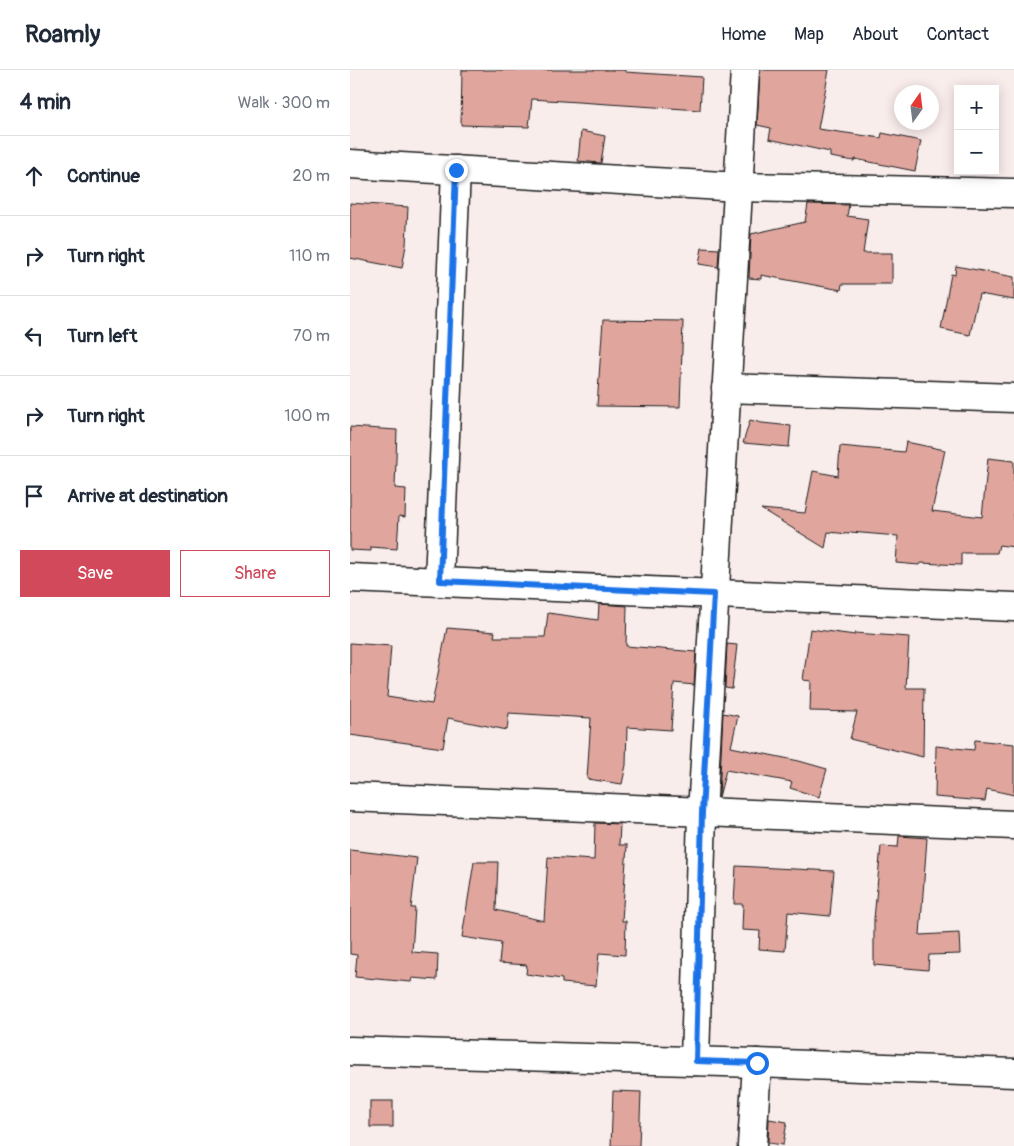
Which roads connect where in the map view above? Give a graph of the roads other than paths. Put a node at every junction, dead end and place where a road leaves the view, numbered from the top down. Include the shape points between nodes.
1 (745, 70) edge
2 (350, 164) edge
3 (456, 170) junction
4 (739, 187) junction
5 (1014, 193) edge
6 (726, 388) junction
7 (1014, 398) edge
8 (350, 578) edge
9 (440, 581) junction
10 (714, 594) junction
11 (1014, 607) edge
12 (350, 797) edge
13 (702, 813) junction
14 (1014, 825) edge
15 (350, 1051) edge
16 (696, 1061) junction
17 (757, 1063) junction
18 (1014, 1073) edge
19 (752, 1146) edge

1 - 4 street
2 - 3 street
3 - 4 street
3 - 9 street
4 - 5 street
4 - 6 street
6 - 7 street
6 - 10 street
8 - 9 street
9 - 10 street
10 - 11 street
10 - 13 street
12 - 13 street
13 - 14 street
13 - 16 street
15 - 16 street
16 - 17 street
17 - 18 street
17 - 19 street

